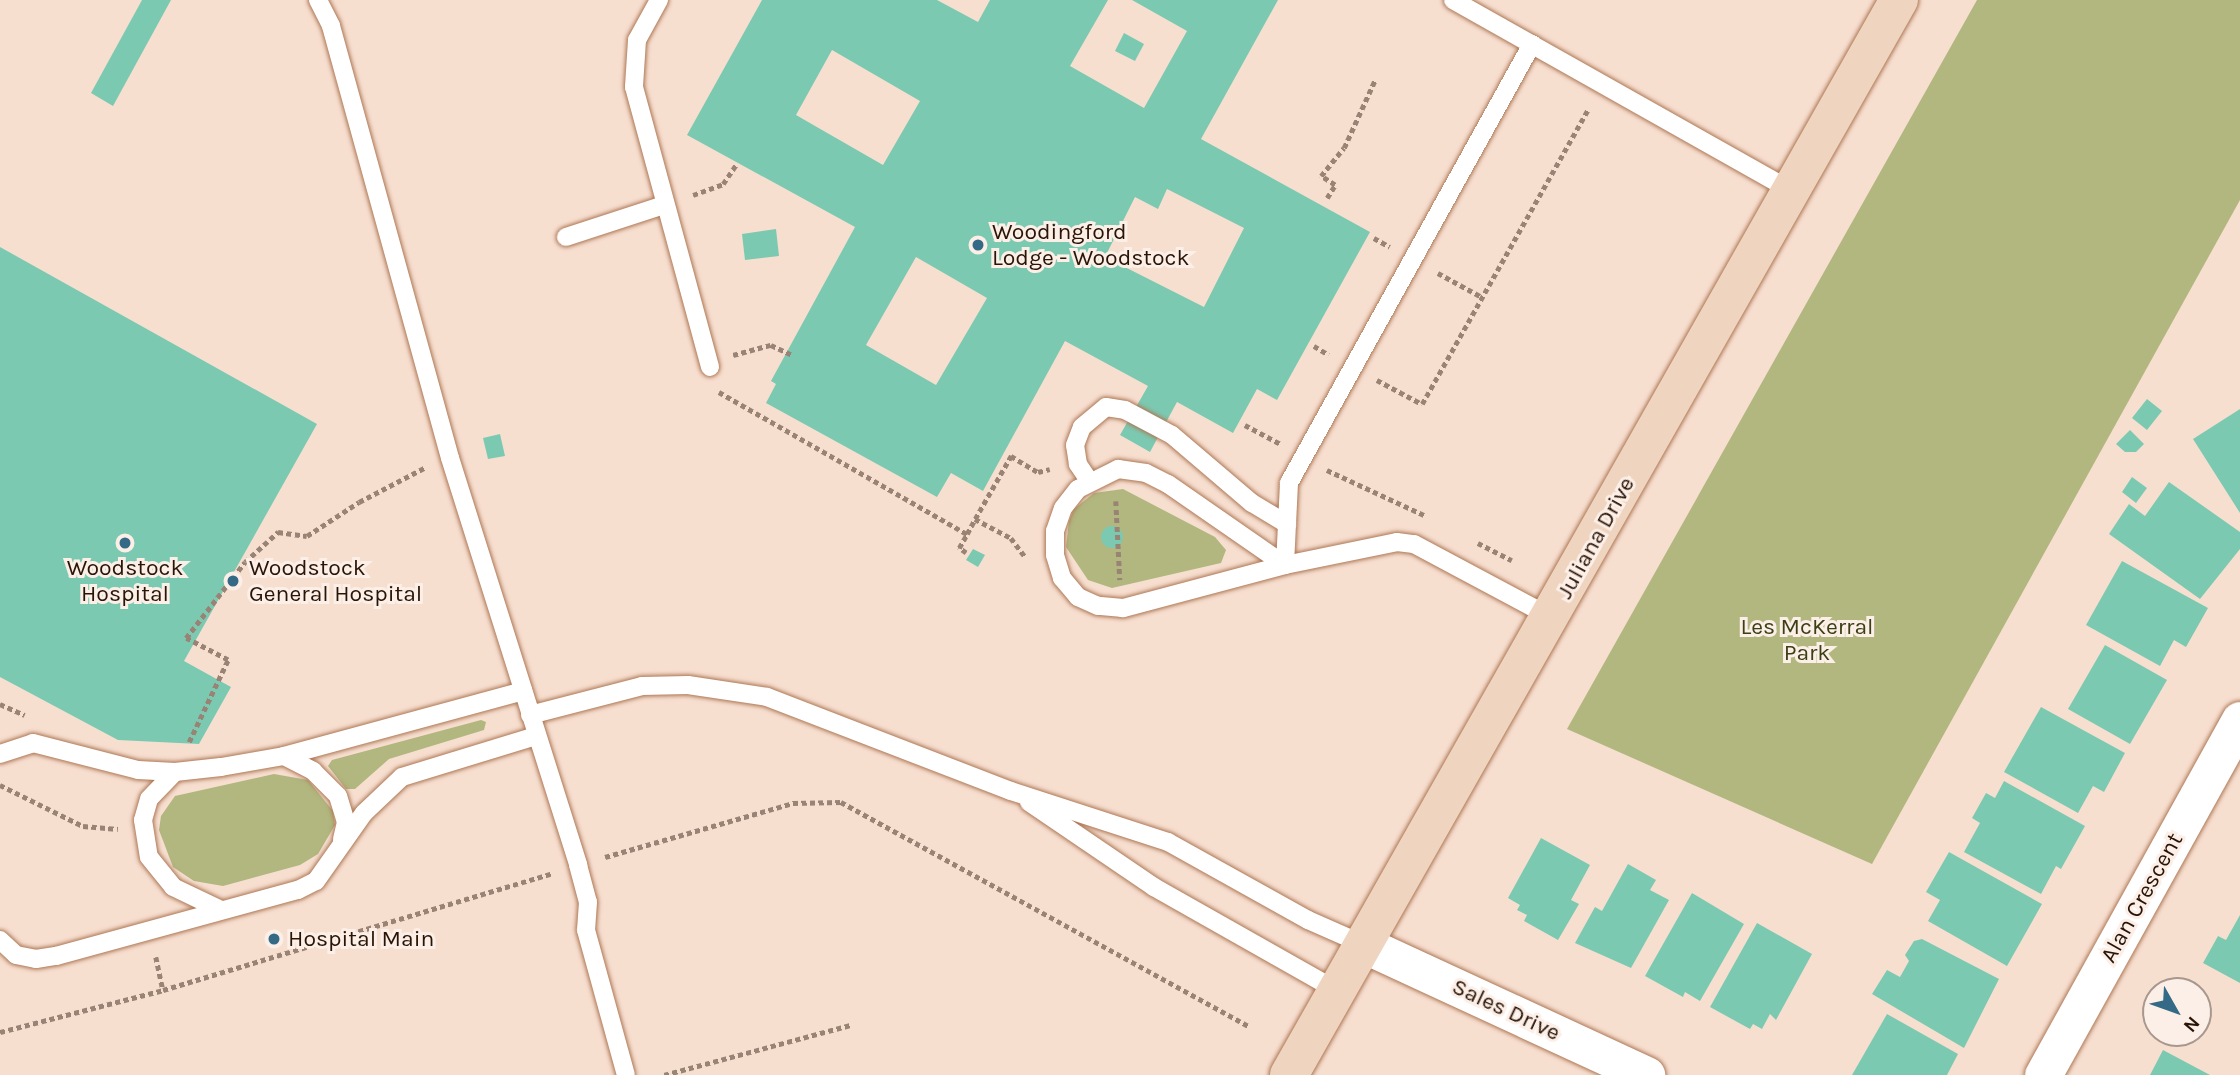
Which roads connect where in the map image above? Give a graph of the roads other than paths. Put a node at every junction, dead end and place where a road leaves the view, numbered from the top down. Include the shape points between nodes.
1 (318, 0) edge
2 (659, 0) edge
3 (1453, 0) edge
4 (1899, 0) edge
5 (1532, 44) junction
6 (1792, 191) junction
7 (664, 205) junction
8 (566, 237) dead end
9 (709, 364) road end
10 (1090, 482) junction
11 (1287, 524) junction
12 (1285, 565) junction
13 (1551, 617) junction
14 (523, 691) junction
15 (530, 715) junction
16 (2240, 720) edge
17 (536, 736) junction
18 (0, 754) edge
19 (284, 756) junction
20 (175, 772) junction
21 (1012, 791) junction
22 (341, 847) junction
23 (224, 910) junction
24 (0, 940) edge
25 (1365, 944) junction
26 (1338, 991) junction
27 (625, 1075) edge
28 (1289, 1075) edge
29 (1646, 1075) edge
30 (2043, 1075) edge

1 - 14 lane via 331,26 450,458
2 - 7 lane via 637,40 634,87
3 - 5 lane
4 - 6 street, Juliana Drive
5 - 6 lane
5 - 11 lane via 1289,483
6 - 13 street, Juliana Drive
7 - 8 lane
7 - 9 lane
10 - 11 lane via 1078,464 1075,445 1082,427 1106,407 1125,410 1172,435 1252,503
10 - 12 lane via 1118,469 1146,473
10 - 12 lane via 1063,508 1055,531 1055,555 1062,578 1078,597 1098,606 1123,608
11 - 12 lane
12 - 13 lane via 1397,542 1414,544
13 - 25 street, Juliana Drive
14 - 15 lane
14 - 19 lane
15 - 17 lane
15 - 21 lane via 642,686 728,690 804,709
16 - 30 street, Alan Crescent
17 - 22 lane via 402,777 372,803
17 - 27 lane via 588,902 586,930
18 - 20 lane via 18,746 49,744 138,770
19 - 20 lane
19 - 22 lane via 313,771 338,796 346,822
20 - 23 lane via 149,799 143,820 149,857 173,887
21 - 25 lane via 1168,842 1308,920
21 - 26 lane via 1154,887
22 - 23 lane via 316,881 274,898
23 - 24 lane via 36,959 16,955
25 - 26 street, Juliana Drive
25 - 29 street, Sales Drive
26 - 28 street, Juliana Drive

